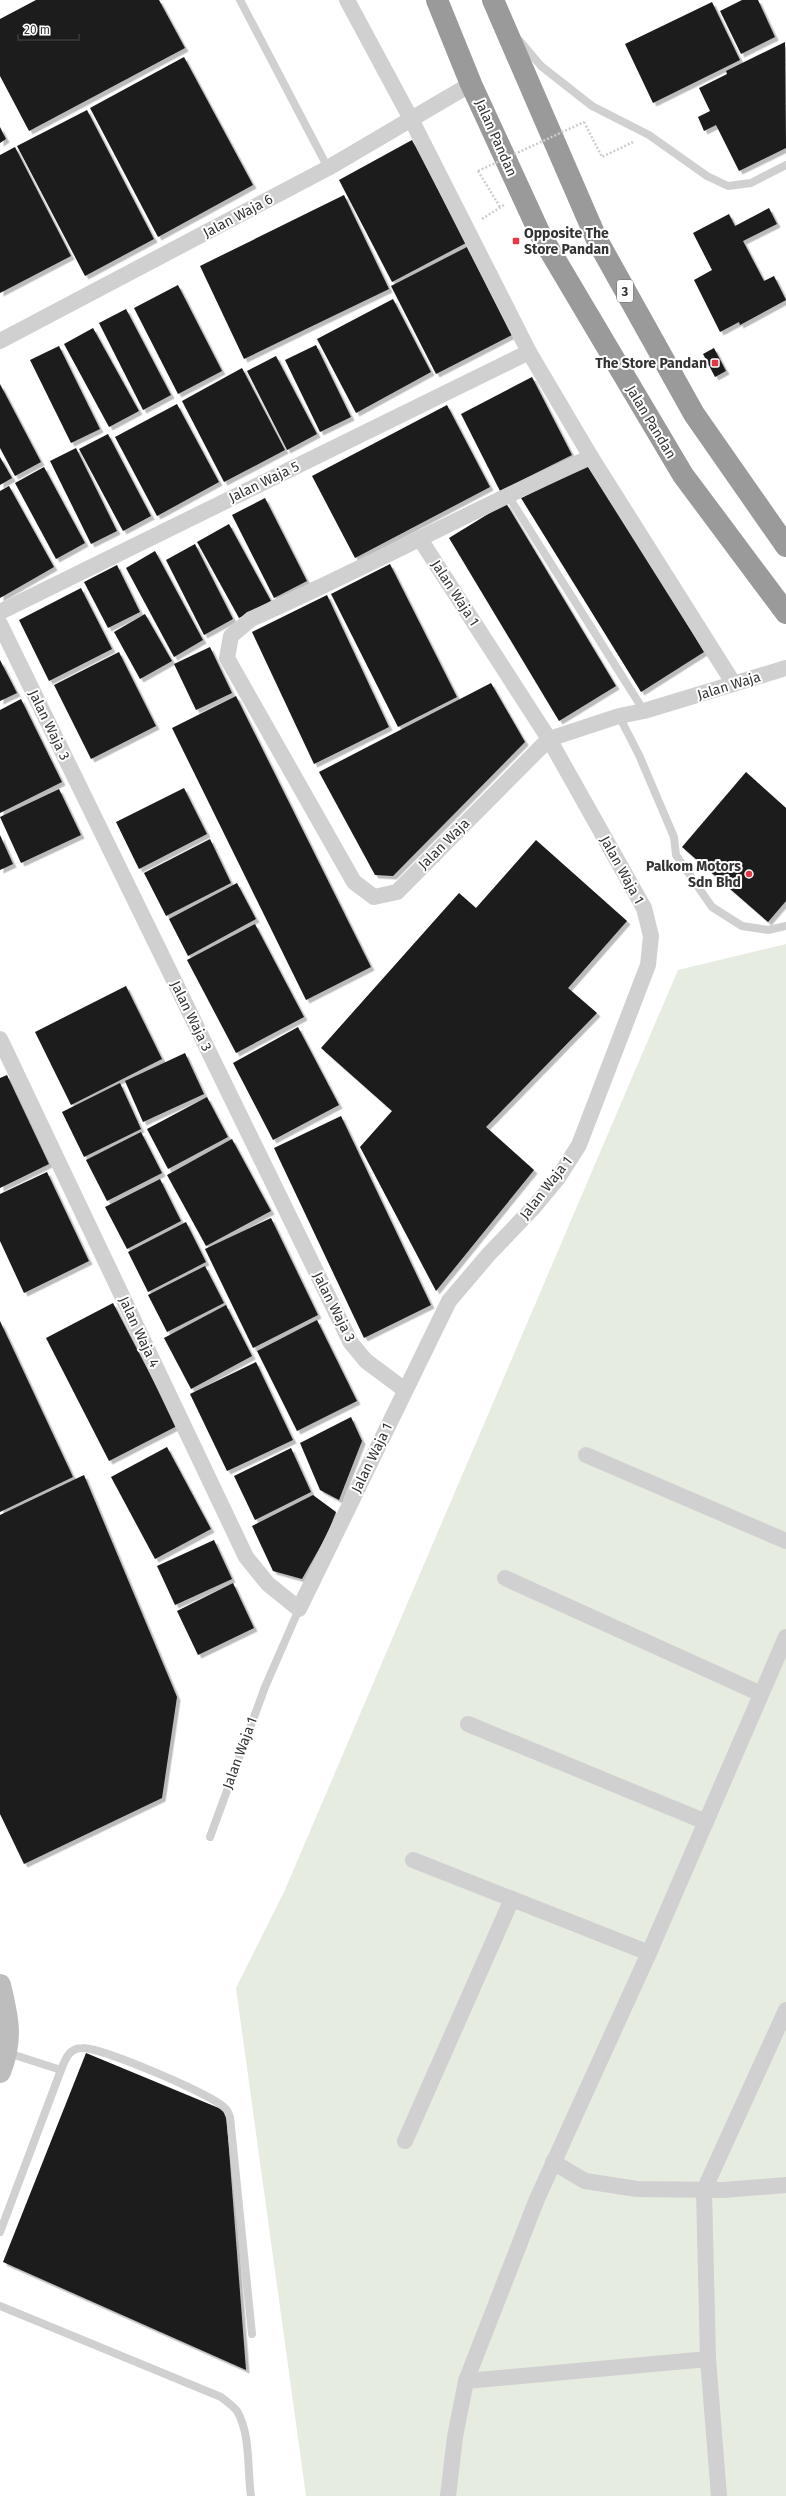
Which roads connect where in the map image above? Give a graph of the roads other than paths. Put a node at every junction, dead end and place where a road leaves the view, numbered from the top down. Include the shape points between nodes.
1 (240, 0) edge
2 (347, 0) edge
3 (437, 0) edge
4 (496, 8) edge
5 (471, 84) junction
6 (412, 120) junction
7 (786, 165) edge
8 (328, 168) junction
9 (0, 341) edge
10 (529, 352) junction
11 (591, 457) junction
12 (507, 494) junction
13 (420, 539) junction
14 (786, 546) edge
15 (0, 612) edge
16 (786, 613) edge
17 (0, 624) edge
18 (786, 668) edge
19 (734, 684) junction
20 (644, 711) junction
21 (620, 716) junction
22 (549, 739) junction
23 (786, 926) edge
24 (0, 1039) edge
25 (405, 1390) junction
26 (586, 1454) dead end
27 (786, 1541) edge
28 (505, 1578) dead end
29 (299, 1609) junction
30 (786, 1637) edge
31 (761, 1694) junction
32 (468, 1724) dead end
33 (706, 1822) junction
34 (210, 1837) dead end
35 (414, 1860) dead end
36 (512, 1899) junction
37 (649, 1953) junction
38 (0, 1985) edge
39 (786, 2010) edge
40 (4, 2062) edge
41 (61, 2070) junction
42 (405, 2141) dead end
43 (553, 2162) junction
44 (786, 2185) edge
45 (704, 2190) junction
46 (0, 2232) edge
47 (0, 2306) edge
48 (252, 2334) dead end
49 (708, 2359) junction
50 (466, 2381) junction
51 (251, 2496) edge
52 (448, 2496) edge
53 (719, 2496) edge

1 - 8 lane
2 - 6 street
3 - 5 highway, Jalan Pandan
4 - 7 lane via 541,66 592,106 649,135 707,176 728,186 751,183
4 - 14 highway, 3 via 597,240 694,414
5 - 6 street, Jalan Waja 6
5 - 16 highway, Jalan Pandan via 540,234 683,475
6 - 8 street, Jalan Waja 6
6 - 10 street
8 - 9 street, Jalan Waja 6
10 - 11 street
10 - 15 street, Jalan Waja 5
11 - 12 street
11 - 19 street
12 - 13 street
12 - 20 lane
13 - 22 street, Jalan Waja 1
13 - 22 street, Jalan Waja via 251,619 231,636 227,658 354,882 374,897 397,892
17 - 25 street, Jalan Waja 3 via 351,1343 366,1361
18 - 19 street, Jalan Waja
19 - 20 street, Jalan Waja
20 - 21 street, Jalan Waja
21 - 22 street, Jalan Waja
21 - 23 lane via 674,837 676,855 712,907 742,926 768,930
22 - 25 street, Jalan Waja 1 via 644,908 651,936 648,965 579,1145 558,1178 534,1207 449,1301
24 - 29 street, Jalan Waja 4 via 246,1557 268,1584
25 - 29 street, Jalan Waja 1
26 - 27 street
28 - 31 street
29 - 34 lane, Jalan Waja 1 via 265,1688
30 - 31 street
31 - 33 street
32 - 33 street
33 - 37 street
35 - 36 street
36 - 37 street
36 - 42 street
37 - 43 street
38 - 40 street via 8,2015
39 - 45 street
40 - 41 lane
41 - 46 lane
41 - 48 lane via 66,2056 73,2050 83,2047 116,2056 206,2096 226,2109 230,2117
43 - 45 street via 586,2181 637,2189
43 - 50 street
44 - 45 street
45 - 49 street
47 - 51 lane via 221,2397 236,2410 247,2434 247,2468
49 - 50 street
49 - 53 street
50 - 52 street via 455,2437

